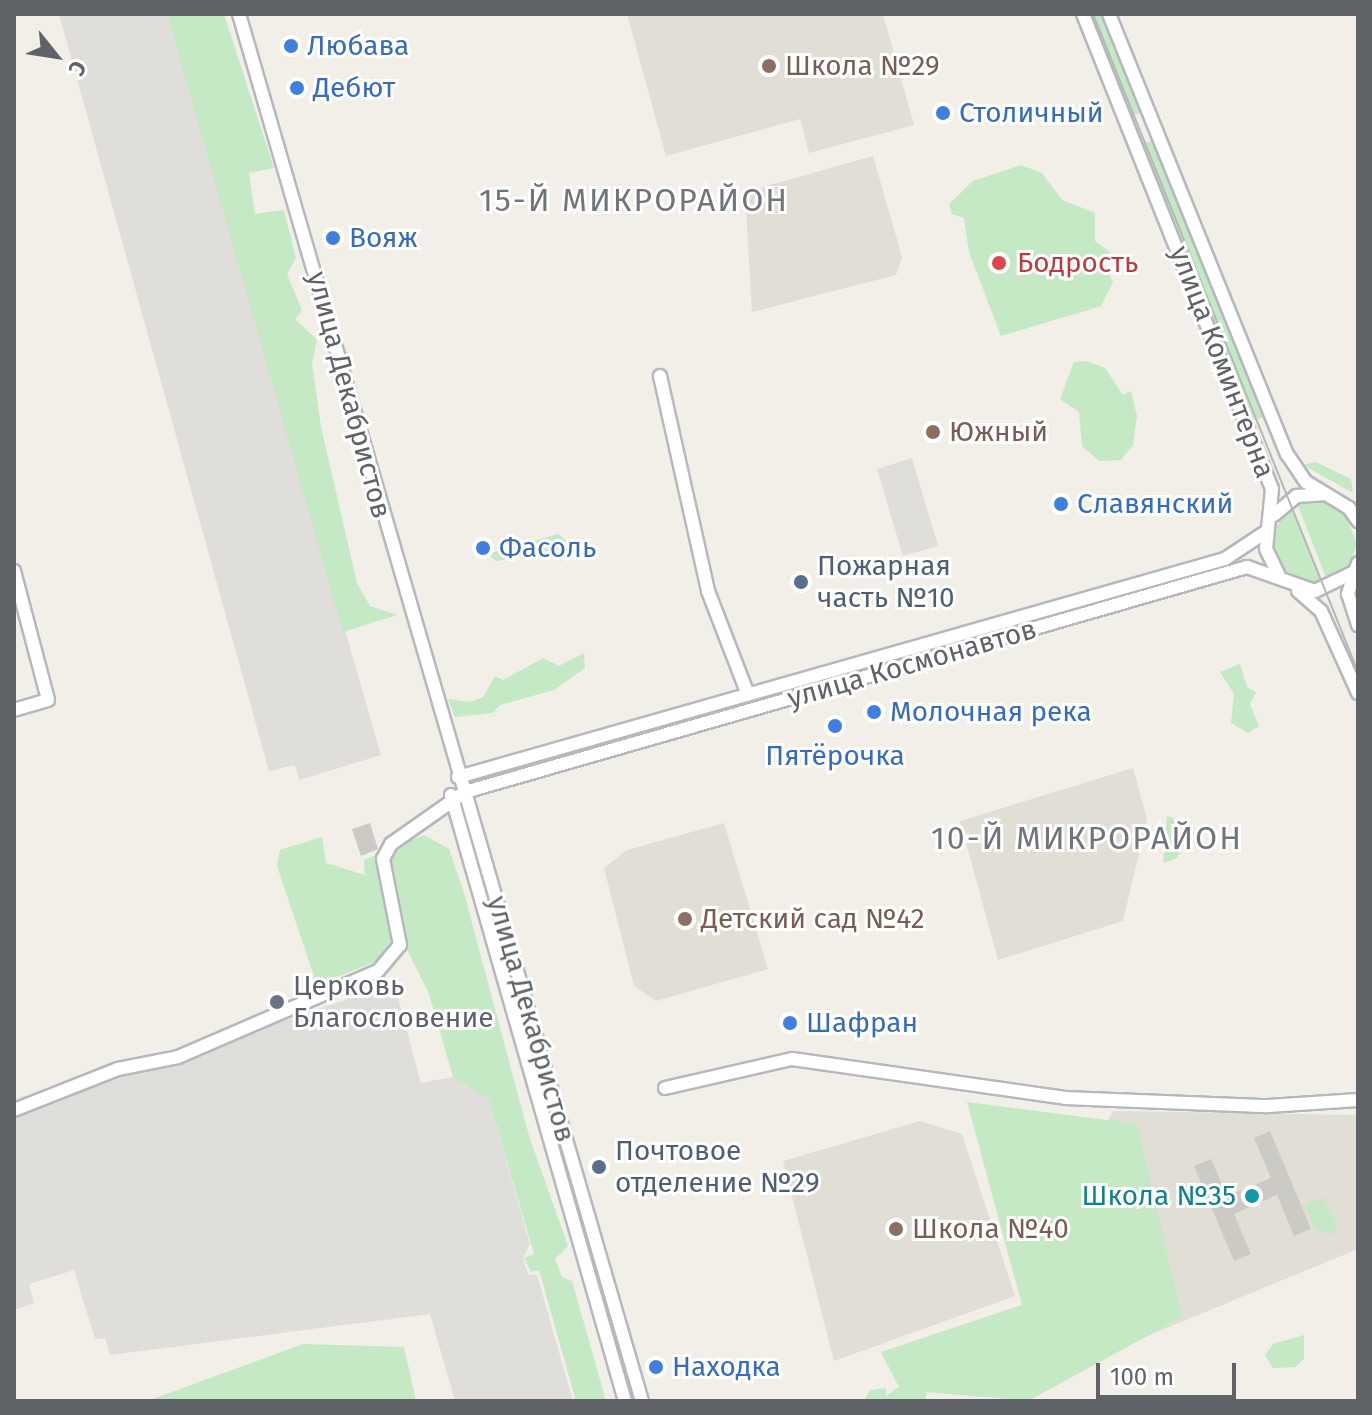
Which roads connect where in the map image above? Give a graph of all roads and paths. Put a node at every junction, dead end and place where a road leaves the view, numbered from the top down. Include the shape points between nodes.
1 (239, 14) edge
2 (1083, 14) edge
3 (1109, 14) edge
4 (660, 376) dead end
5 (1334, 497) junction
6 (1358, 505) edge
7 (1274, 515) junction
8 (1358, 521) edge
9 (1267, 531) junction
10 (1355, 568) edge
11 (14, 571) edge
12 (1285, 581) junction
13 (1068, 600) junction
14 (1072, 619) junction
15 (1358, 625) edge
16 (747, 692) junction
17 (1358, 693) edge
18 (14, 710) edge
19 (535, 752) junction
20 (540, 769) junction
21 (458, 777) junction
22 (465, 792) junction
23 (450, 799) junction
24 (539, 1041) junction
25 (521, 1045) junction
26 (665, 1088) dead end
27 (1358, 1100) edge
28 (14, 1110) edge
29 (625, 1401) edge
30 (642, 1401) edge

1 - 21 street, улица Декабристов
2 - 7 street, улица Коминтерна via 1240,404 1273,494
3 - 5 street, улица Коминтерна via 1287,454 1306,482
4 - 16 street via 708,591
5 - 6 street
5 - 7 street via 1301,495
5 - 8 street, улица Коминтерна
7 - 9 street, улица Коминтерна
9 - 12 street via 1268,558
9 - 13 street, улица Космонавтов via 1225,559
10 - 12 street, улица Космонавтов via 1315,591
10 - 15 street via 1348,594
11 - 18 street via 48,700
12 - 14 street, улица Космонавтов via 1269,569 1247,567
12 - 17 street via 1321,611
13 - 14 street
13 - 16 street, улица Космонавтов
14 - 20 street, улица Космонавтов
16 - 19 street, улица Космонавтов
19 - 20 street
19 - 21 street, улица Космонавтов
20 - 22 street, улица Космонавтов
21 - 22 street, улица Декабристов
21 - 23 street
22 - 23 street, улица Космонавтов
22 - 24 street, улица Декабристов
23 - 25 street, улица Декабристов
23 - 28 street via 436,817 391,844 383,859 400,945 378,971 178,1057 118,1069
24 - 25 street
24 - 30 street, улица Декабристов
25 - 29 street, улица Декабристов
26 - 27 street via 792,1059 1065,1098 1268,1106

